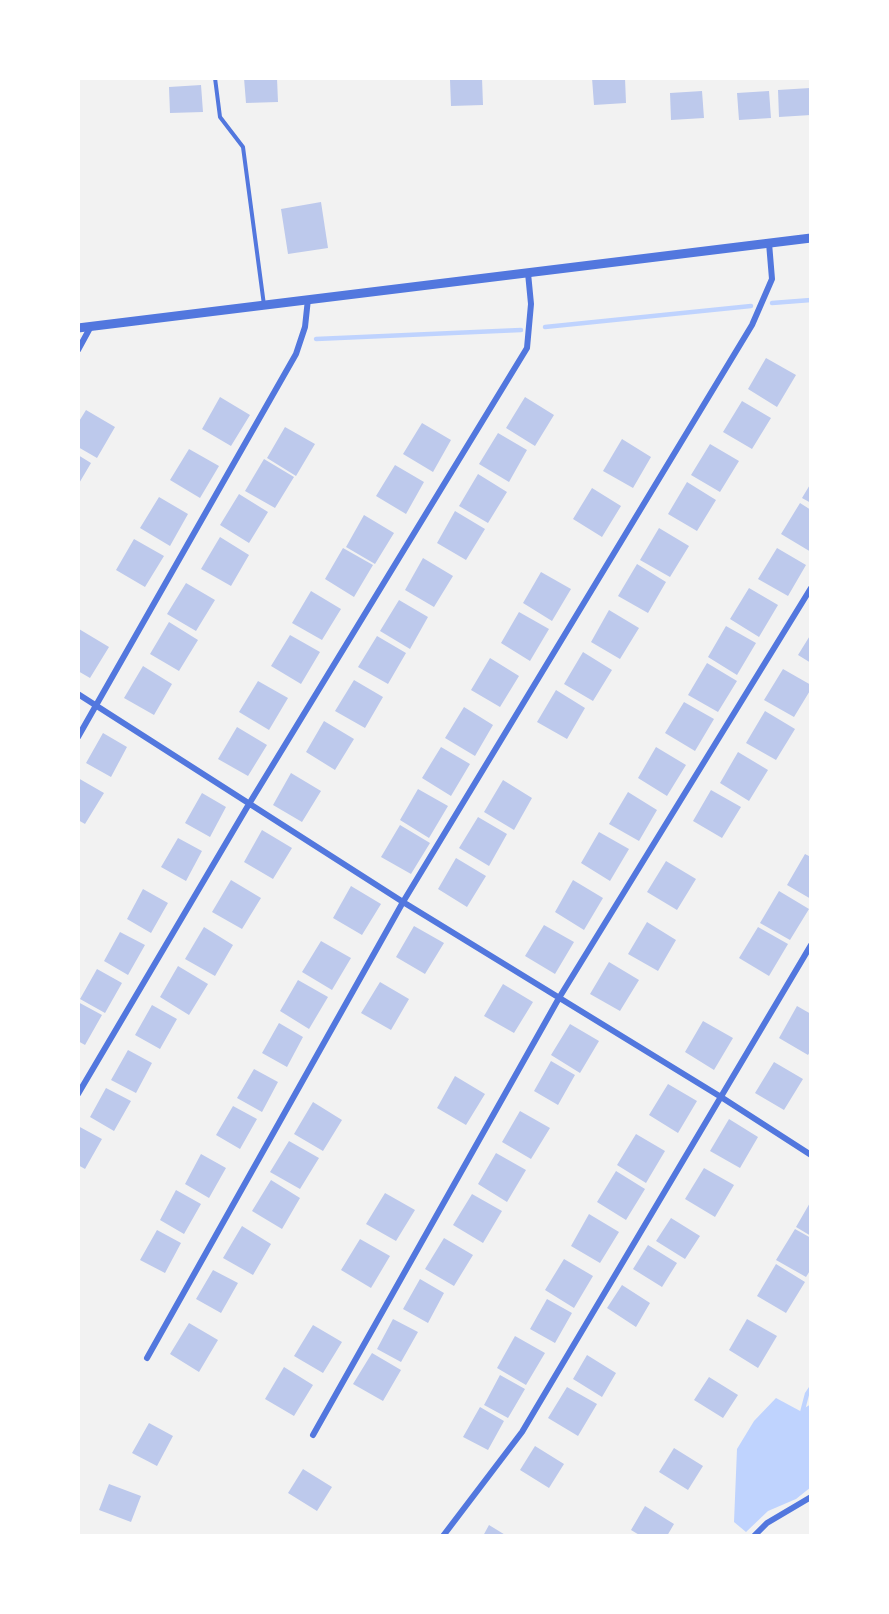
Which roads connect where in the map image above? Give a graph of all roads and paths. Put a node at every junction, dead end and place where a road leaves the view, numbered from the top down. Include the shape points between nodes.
1 (215, 78) edge
2 (811, 238) edge
3 (769, 243) junction
4 (528, 273) junction
5 (308, 300) junction
6 (264, 305) junction
7 (78, 328) edge
8 (90, 328) junction
9 (78, 350) edge
10 (811, 588) edge
11 (78, 694) edge
12 (96, 705) junction
13 (78, 736) edge
14 (249, 804) junction
15 (403, 902) junction
16 (811, 945) edge
17 (559, 998) junction
18 (78, 1094) edge
19 (721, 1097) junction
20 (811, 1155) edge
21 (147, 1358) dead end
22 (313, 1435) dead end
23 (811, 1497) edge
24 (443, 1536) edge
25 (754, 1536) edge

1 - 6 lane via 220,117 243,147
2 - 3 street
3 - 4 street
3 - 15 street via 772,279 752,325
4 - 5 street
4 - 14 street via 531,304 526,348
5 - 6 street
5 - 12 street via 296,354
6 - 8 street
7 - 8 street
8 - 9 street
10 - 17 street
11 - 12 street
12 - 13 street
12 - 14 street
14 - 15 street
14 - 18 street
15 - 17 street
15 - 21 street
16 - 19 street
17 - 19 street
17 - 22 street
19 - 20 street
19 - 24 street via 522,1432
23 - 25 street via 767,1523

